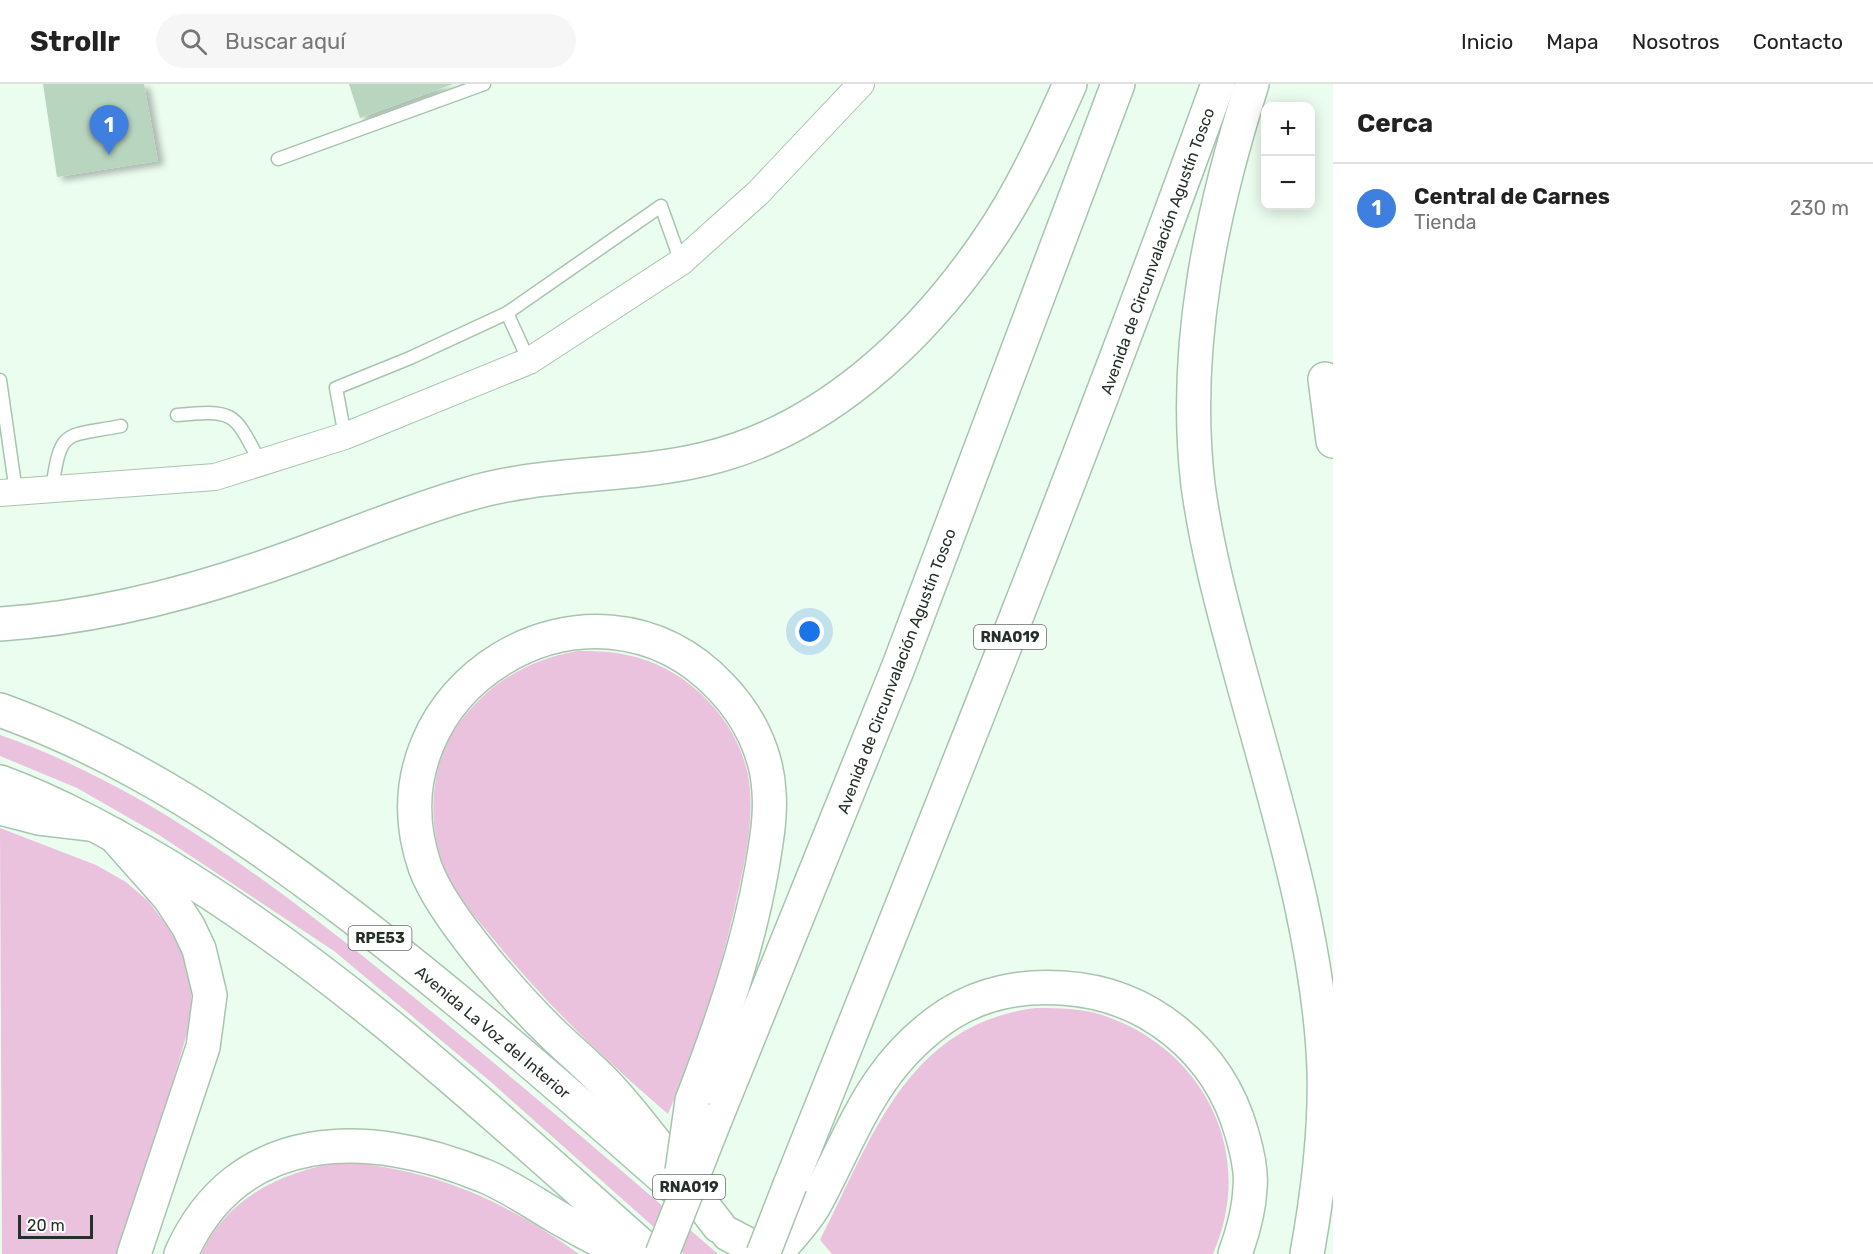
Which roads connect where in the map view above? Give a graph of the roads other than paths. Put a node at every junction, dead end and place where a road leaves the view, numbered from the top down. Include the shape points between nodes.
1 (484, 84) edge
2 (861, 84) edge
3 (1070, 84) edge
4 (1118, 84) edge
5 (1218, 84) edge
6 (1252, 84) edge
7 (278, 159) dead end
8 (681, 262) junction
9 (507, 313) junction
10 (529, 361) junction
11 (1325, 379) dead end
12 (0, 380) edge
13 (177, 415) dead end
14 (121, 426) dead end
15 (345, 436) junction
16 (1333, 441) edge
17 (261, 464) junction
18 (52, 489) junction
19 (8, 492) edge
20 (0, 624) edge
21 (0, 710) edge
22 (0, 782) edge
23 (0, 808) edge
24 (104, 830) junction
25 (704, 1111) junction
26 (802, 1195) junction
27 (733, 1238) edge
28 (662, 1243) edge
29 (134, 1254) edge
30 (181, 1254) edge
31 (626, 1254) edge
32 (765, 1254) edge
33 (776, 1254) edge
34 (1235, 1254) edge
35 (1307, 1254) edge

1 - 7 lane
2 - 8 street via 758,193
3 - 20 main road via 1030,170 989,240 942,301 858,382 798,423 735,450 680,465 562,477 466,495 263,567 148,602
4 - 25 main road, Avenida de Circunvalación Agustín Tosco / RNA019 via 898,668
5 - 26 main road, Avenida de Circunvalación Agustín Tosco / RNA019
6 - 35 main road via 1229,161 1201,294 1195,445 1212,565 1280,822 1316,988 1324,1110
8 - 9 lane via 661,206
8 - 10 street
9 - 10 lane
9 - 15 lane via 336,388
10 - 15 street
11 - 16 main road
12 - 19 lane
13 - 17 lane via 224,413 238,422
14 - 18 lane via 73,435 63,441
15 - 17 street
17 - 18 street via 215,477
18 - 19 street
21 - 27 main road, Avenida La Voz del Interior / RPE53 via 134,770 269,854 453,997
22 - 24 main road
23 - 24 main road
24 - 28 main road via 231,906 315,967
24 - 29 main road via 169,897 188,926 202,957 210,995 203,1047
25 - 27 main road via 724,1013 758,888 769,822 770,792 756,738 733,700 697,665 648,641 595,632 544,637 493,662 472,680 439,720 420,766 416,792 415,819 425,868 473,943 551,1033 615,1093
25 - 28 main road, Avenida de Circunvalación Agustín Tosco / RNA019, bridge
26 - 32 main road, Avenida de Circunvalación Agustín Tosco / RNA019, bridge
26 - 33 main road
26 - 34 main road via 839,1152 876,1087 924,1032 951,1012 1013,989 1076,988 1116,998 1160,1019 1185,1038 1223,1086 1247,1150 1251,1186 1245,1226
27 - 32 main road
30 - 31 main road via 201,1217 242,1178 291,1154 342,1144 392,1148 484,1175

